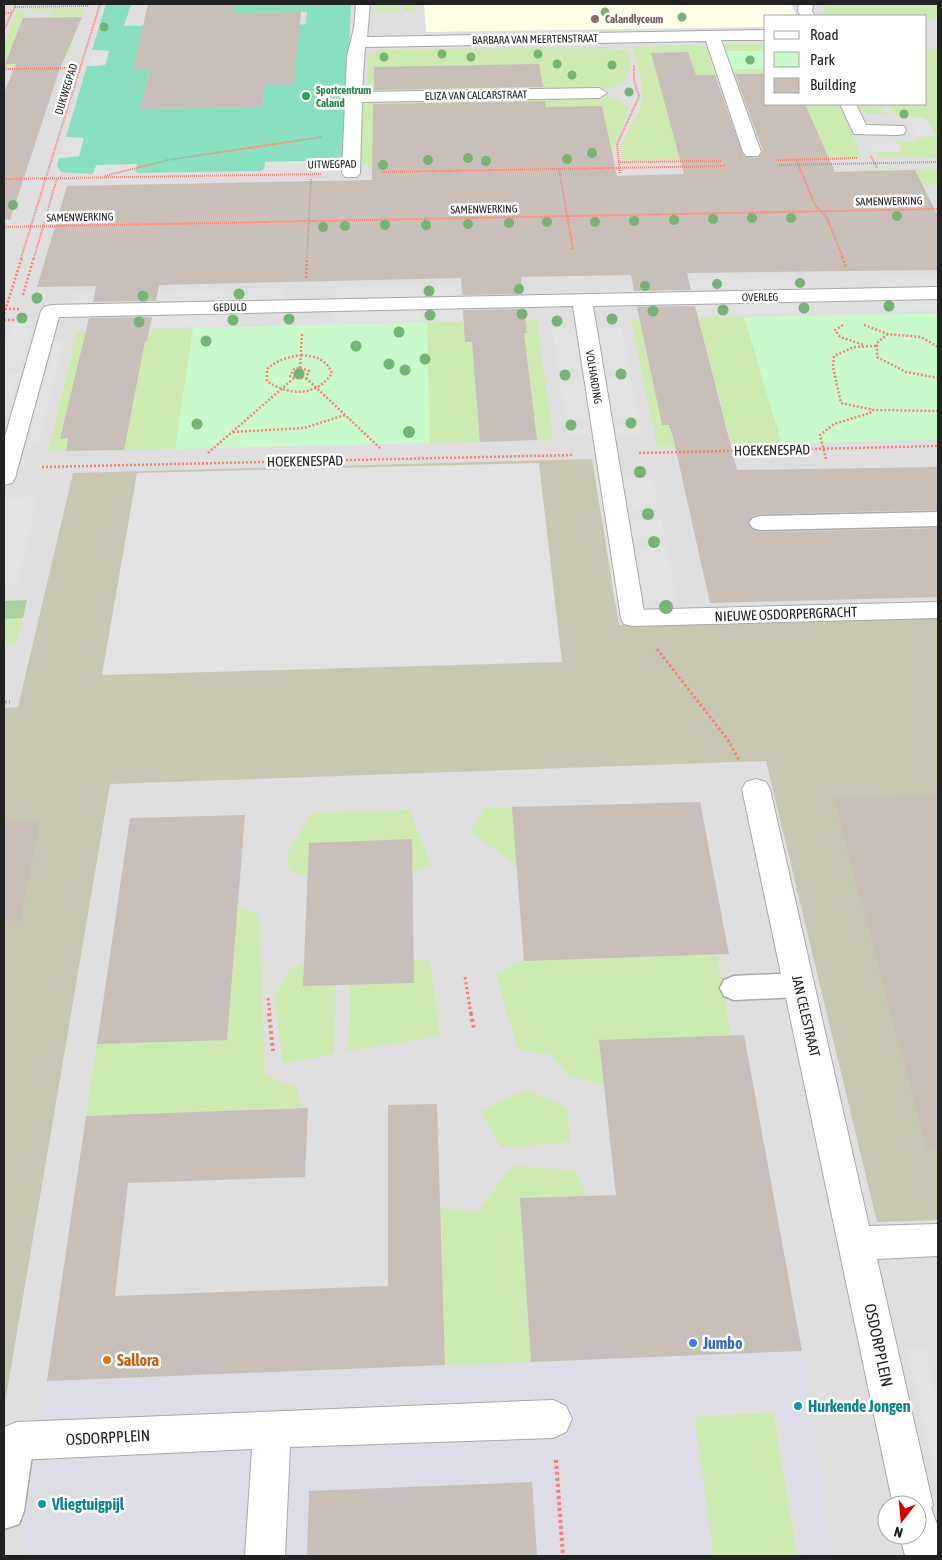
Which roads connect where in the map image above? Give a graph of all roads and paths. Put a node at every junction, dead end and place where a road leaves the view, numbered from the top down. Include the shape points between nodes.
1 (16, 4) edge
2 (100, 4) edge
3 (363, 4) edge
4 (89, 6) dead end
5 (15, 7) junction
6 (4, 13) edge
7 (12, 13) junction
8 (4, 29) edge
9 (764, 35) edge
10 (712, 36) junction
11 (359, 42) junction
12 (632, 58) dead end
13 (67, 68) dead end
14 (4, 69) edge
15 (599, 93) dead end
16 (353, 97) junction
17 (848, 105) edge
18 (898, 130) dead end
19 (353, 132) junction
20 (752, 152) dead end
21 (796, 160) dead end
22 (619, 168) junction
23 (560, 169) junction
24 (351, 173) junction
25 (620, 173) dead end
26 (46, 178) junction
27 (57, 178) junction
28 (99, 178) junction
29 (4, 179) edge
30 (311, 179) dead end
31 (938, 209) edge
32 (821, 211) junction
33 (569, 216) junction
34 (309, 222) junction
35 (43, 226) junction
36 (4, 227) edge
37 (31, 227) junction
38 (573, 250) dead end
39 (938, 293) edge
40 (858, 295) junction
41 (582, 300) junction
42 (304, 306) junction
43 (4, 314) edge
44 (15, 320) dead end
45 (846, 324) dead end
46 (858, 324) dead end
47 (888, 334) junction
48 (865, 345) junction
49 (876, 346) junction
50 (938, 347) edge
51 (301, 355) junction
52 (300, 368) junction
53 (294, 378) junction
54 (306, 378) junction
55 (938, 378) edge
56 (317, 388) junction
57 (281, 390) junction
58 (872, 409) junction
59 (938, 410) edge
60 (345, 415) junction
61 (233, 432) junction
62 (938, 446) edge
63 (380, 448) dead end
64 (822, 449) junction
65 (208, 453) dead end
66 (606, 454) junction
67 (826, 459) dead end
68 (5, 473) edge
69 (938, 519) edge
70 (760, 523) dead end
71 (938, 610) edge
72 (633, 618) junction
73 (4, 702) edge
74 (10, 702) dead end
75 (756, 789) joint
76 (465, 977) dead end
77 (800, 985) junction
78 (734, 988) dead end
79 (268, 998) dead end
80 (474, 1030) dead end
81 (272, 1051) dead end
82 (938, 1240) edge
83 (857, 1243) junction
84 (553, 1419) joint
85 (272, 1428) junction
86 (17, 1441) joint
87 (912, 1495) edge
88 (4, 1512) edge
89 (266, 1556) edge
90 (563, 1556) edge

1 - 5 path
2 - 26 path, DIJKWEGPAD
3 - 11 street
4 - 5 path
5 - 7 path
6 - 7 path
7 - 8 path
9 - 10 street, BARBARA VAN MEERTENSTRAAT
10 - 11 street, BARBARA VAN MEERTENSTRAAT
10 - 20 street
11 - 16 street
12 - 22 path via 639,97 617,144
13 - 14 path
15 - 16 street, ELIZA VAN CALCARSTRAAT
16 - 19 street
17 - 18 street via 860,130
19 - 24 street
19 - 28 path via 184,157
21 - 32 path via 815,205
22 - 23 path, UITWEGPAD
22 - 25 path
23 - 24 path, UITWEGPAD
23 - 33 path
24 - 28 path, UITWEGPAD
26 - 27 path, UITWEGPAD
26 - 29 path, UITWEGPAD
26 - 37 path
27 - 28 path, UITWEGPAD
27 - 35 path
30 - 34 path
31 - 32 path, SAMENWERKING
32 - 33 path, SAMENWERKING
32 - 40 path via 827,218
33 - 34 path, SAMENWERKING
33 - 38 path
34 - 35 path, SAMENWERKING
34 - 42 path
35 - 37 path, SAMENWERKING
35 - 44 path
36 - 37 path, SAMENWERKING
37 - 43 path
39 - 40 street, OVERLEG
40 - 41 street, OVERLEG
41 - 42 street, GEDULD
41 - 66 street, VOLHARDING
42 - 51 path
42 - 68 street, GEDULD via 51,311
45 - 48 path via 835,330 840,337
46 - 47 path
47 - 49 path
47 - 50 path via 921,337
48 - 49 path
48 - 58 path via 841,350 834,356 833,367 841,403 848,407
49 - 55 path via 876,357 886,365
51 - 52 path
51 - 56 path via 319,359 330,368 329,379
51 - 57 path via 280,359 267,369 267,381
52 - 53 path via 290,372
52 - 54 path via 309,371
53 - 54 path
53 - 57 path
54 - 56 path
56 - 57 path via 299,392
56 - 60 path
57 - 61 path
58 - 59 path
58 - 64 path via 870,413 834,424 820,434
60 - 61 path via 304,428
60 - 63 path
61 - 65 path
62 - 64 path, HOEKENESPAD
64 - 66 path, HOEKENESPAD
64 - 67 path
66 - 68 path, HOEKENESPAD
66 - 72 street
69 - 70 lane
71 - 72 street, NIEUWE OSDORPERGRACHT
72 - 75 path via 728,740
73 - 74 path
75 - 77 street, JAN CELESTRAAT
76 - 80 path
77 - 78 lane
77 - 83 street, JAN CELESTRAAT
79 - 81 path
82 - 83 street
83 - 87 street, OSDORPPLEIN
84 - 85 street, OSDORPPLEIN
84 - 90 path
85 - 86 street, OSDORPPLEIN
85 - 89 street
86 - 88 lane, OSDORPPLEIN

